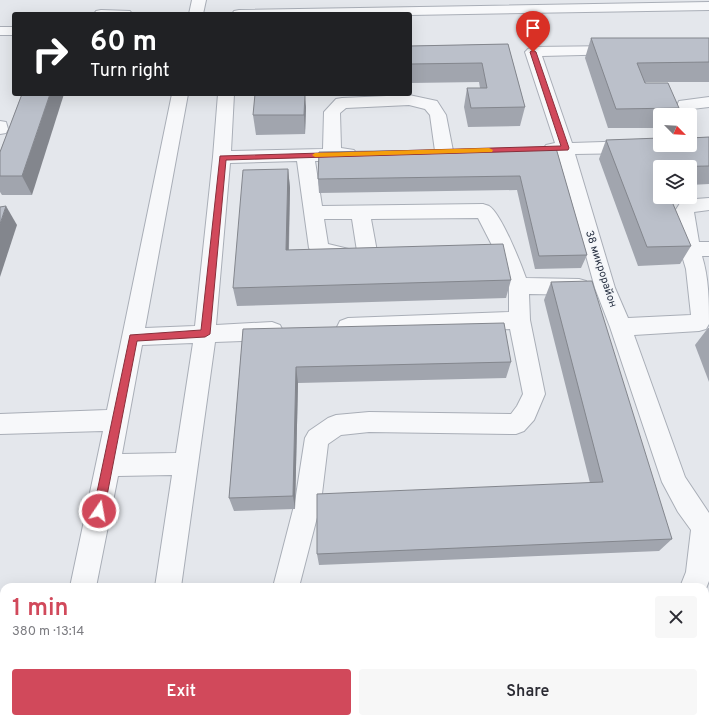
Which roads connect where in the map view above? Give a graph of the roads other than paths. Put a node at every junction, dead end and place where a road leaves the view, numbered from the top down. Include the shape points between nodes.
1 (199, 0) edge
2 (482, 0) edge
3 (709, 6) edge
4 (495, 10) junction
5 (196, 12) edge
6 (367, 12) edge
7 (0, 31) edge
8 (12, 31) edge
9 (629, 51) edge
10 (180, 96) edge
11 (226, 96) edge
12 (709, 102) edge
13 (684, 108) edge
14 (0, 126) edge
15 (0, 129) edge
16 (648, 147) edge
17 (565, 148) junction
18 (535, 149) edge
19 (444, 151) edge
20 (332, 154) junction
21 (364, 154) edge
22 (305, 155) junction
23 (222, 158) junction
24 (709, 204) edge
25 (314, 213) junction
26 (360, 213) junction
27 (700, 249) edge
28 (519, 286) junction
29 (605, 288) junction
30 (520, 320) junction
31 (704, 322) edge
32 (621, 327) junction
33 (331, 328) edge
34 (292, 330) edge
35 (205, 334) junction
36 (133, 337) junction
37 (117, 420) junction
38 (0, 424) edge
39 (186, 464) junction
40 (108, 465) junction
41 (707, 527) edge
42 (84, 583) edge
43 (169, 583) edge
44 (287, 583) edge
45 (695, 583) edge

1 - 5 street
2 - 4 street
3 - 4 street
4 - 6 street
7 - 8 street
9 - 17 street, 38 микрорайон via 533,52
10 - 36 street
11 - 23 street
12 - 13 street via 686,105
14 - 15 street
16 - 17 street
17 - 18 street
17 - 29 street, 38 микрорайон
19 - 20 street via 438,115 431,105 409,100 342,103 332,112
20 - 21 street
20 - 22 street
22 - 23 street
22 - 25 street
23 - 35 street
24 - 27 street via 689,205 684,211
25 - 26 street
25 - 26 street via 319,248 341,255 375,256
26 - 28 street via 483,211 489,218 499,255
27 - 31 street via 696,269
28 - 29 street
28 - 30 street
29 - 32 street, 38 микрорайон
30 - 33 street
30 - 44 street via 534,394 526,413 516,424 369,422 336,425 317,438 308,502
31 - 32 street
32 - 41 street, 38 микрорайон via 674,482 687,504
34 - 35 street
35 - 36 street
35 - 39 street
36 - 37 street
37 - 38 street
37 - 40 street
39 - 40 street
39 - 43 street
40 - 42 street
41 - 45 street

